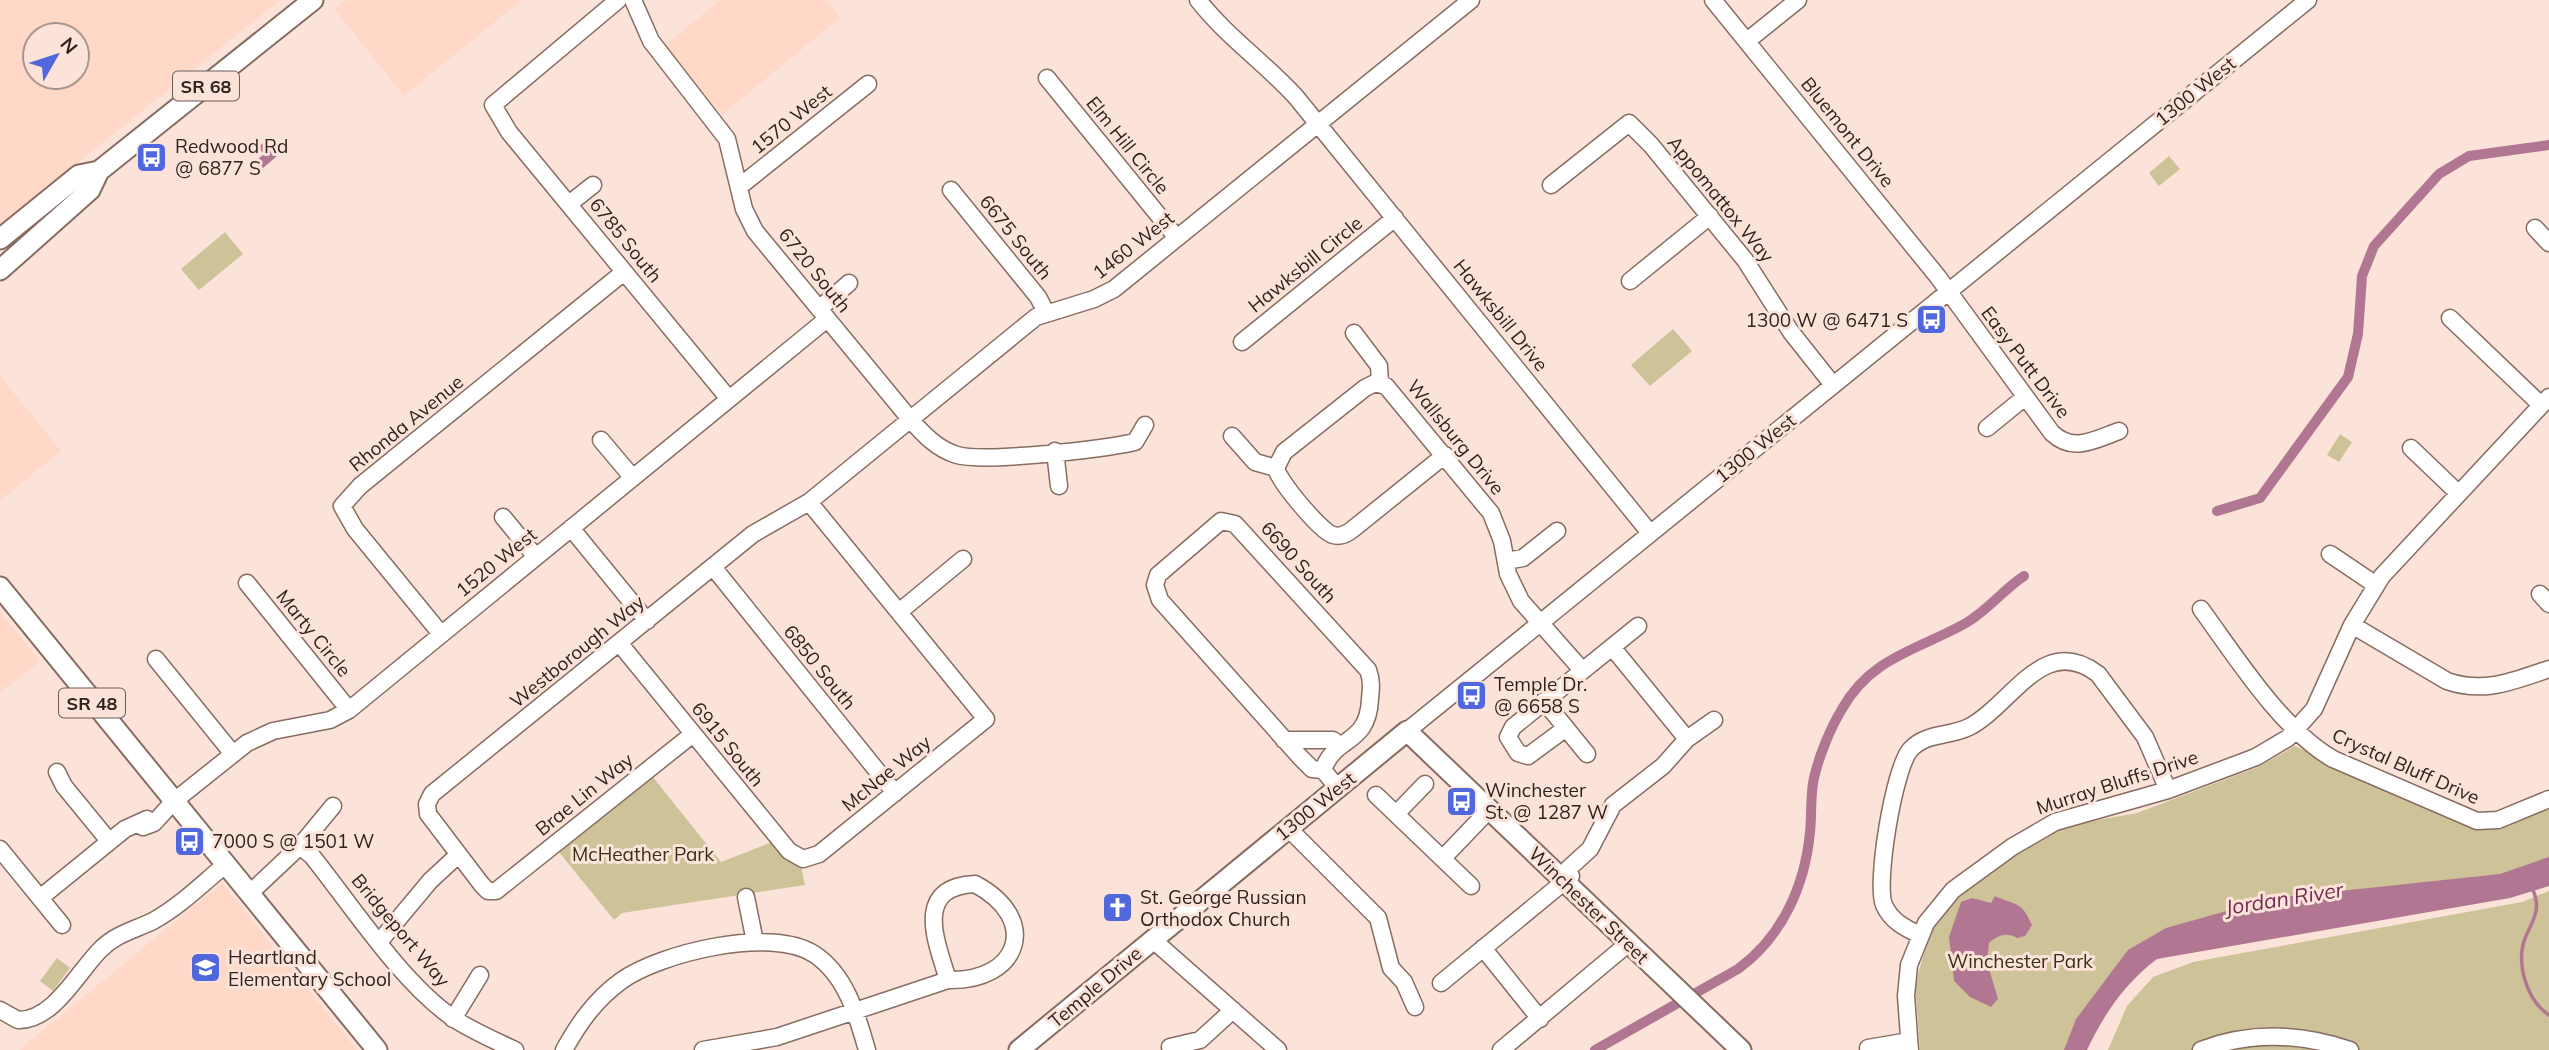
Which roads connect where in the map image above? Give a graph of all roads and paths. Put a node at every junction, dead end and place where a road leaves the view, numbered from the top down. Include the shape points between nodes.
1 (313, 0) edge
2 (618, 0) edge
3 (633, 0) edge
4 (1198, 0) edge
5 (1471, 0) edge
6 (1713, 0) edge
7 (1798, 0) edge
8 (2308, 0) edge
9 (1747, 41) junction
10 (1047, 78) dead end
11 (868, 84) dead end
12 (1318, 124) junction
13 (99, 172) junction
14 (593, 185) dead end
15 (1551, 185) dead end
16 (739, 187) junction
17 (951, 190) dead end
18 (569, 204) junction
19 (1710, 216) junction
20 (1395, 218) junction
21 (2535, 228) dead end
22 (1177, 238) junction
23 (0, 239) edge
24 (2549, 243) edge
25 (0, 270) edge
26 (624, 272) junction
27 (1630, 281) dead end
28 (849, 283) dead end
29 (1948, 292) junction
30 (1046, 312) junction
31 (823, 314) junction
32 (2450, 318) dead end
33 (1354, 333) dead end
34 (1242, 342) dead end
35 (1380, 383) junction
36 (1833, 385) junction
37 (2025, 397) junction
38 (729, 399) junction
39 (2545, 401) edge
40 (910, 419) junction
41 (1145, 425) dead end
42 (1987, 428) dead end
43 (2119, 431) dead end
44 (1232, 436) dead end
45 (601, 440) dead end
46 (2411, 448) dead end
47 (1055, 451) junction
48 (1445, 455) junction
49 (1276, 467) junction
50 (633, 478) junction
51 (1059, 486) dead end
52 (2458, 493) junction
53 (809, 502) junction
54 (503, 517) dead end
55 (571, 528) junction
56 (1557, 531) dead end
57 (1650, 533) junction
58 (2330, 554) dead end
59 (536, 557) junction
60 (963, 559) dead end
61 (1506, 561) junction
62 (713, 567) junction
63 (247, 583) dead end
64 (2376, 585) junction
65 (0, 587) edge
66 (2201, 609) dead end
67 (899, 612) junction
68 (647, 621) junction
69 (1539, 624) junction
70 (1638, 625) dead end
71 (2352, 625) junction
72 (441, 634) junction
73 (620, 644) junction
74 (1612, 647) junction
75 (156, 659) dead end
76 (2549, 669) edge
77 (1578, 673) junction
78 (1545, 701) junction
79 (349, 710) junction
80 (1714, 720) dead end
81 (1566, 727) junction
82 (2297, 729) junction
83 (1407, 731) junction
84 (692, 734) junction
85 (1687, 739) junction
86 (1284, 740) junction
87 (1341, 746) junction
88 (233, 754) junction
89 (1587, 754) dead end
90 (1323, 770) junction
91 (57, 772) dead end
92 (1425, 783) dead end
93 (1337, 787) junction
94 (2168, 790) junction
95 (895, 793) junction
96 (1376, 795) dead end
97 (2549, 799) edge
98 (173, 802) junction
99 (333, 806) dead end
100 (1489, 810) junction
101 (1396, 814) junction
102 (1288, 828) junction
103 (109, 841) junction
104 (300, 846) junction
105 (0, 849) edge
106 (458, 855) junction
107 (811, 858) joint
108 (1443, 859) junction
109 (225, 865) junction
110 (1564, 880) junction
111 (1471, 886) dead end
112 (502, 888) joint
113 (249, 894) junction
114 (746, 897) dead end
115 (1203, 897) joint
116 (40, 898) junction
117 (62, 925) dead end
118 (1920, 935) junction
119 (1152, 939) junction
120 (380, 941) junction
121 (755, 942) junction
122 (1630, 942) junction
123 (1483, 948) junction
124 (480, 975) dead end
125 (948, 980) junction
126 (1441, 983) dead end
127 (1415, 1007) dead end
128 (0, 1010) edge
129 (1233, 1010) junction
130 (855, 1011) junction
131 (453, 1018) junction
132 (1540, 1019) junction
133 (763, 1046) edge
134 (1910, 1046) edge
135 (1170, 1047) dead end
136 (1868, 1048) dead end
137 (377, 1050) edge
138 (515, 1050) edge
139 (564, 1050) edge
140 (703, 1050) edge
141 (867, 1050) edge
142 (1019, 1050) edge
143 (1278, 1050) edge
144 (1501, 1050) edge
145 (1741, 1050) edge
146 (2201, 1050) edge
147 (2350, 1050) edge

1 - 13 main road, SR 68
2 - 18 street, 6785 South via 493,105 509,132
3 - 16 street, 6720 South via 651,41 727,139
4 - 12 street, Hawksbill Drive via 1224,32 1280,79
5 - 12 street, 1460 West
6 - 9 street, Bluemont Drive
7 - 9 street
8 - 29 street, 1300 West
9 - 29 street, Bluemont Drive
10 - 22 street, Elm Hill Circle
11 - 16 street, 1570 West
12 - 20 street, Hawksbill Drive
12 - 22 street, 1460 West
13 - 23 main road, SR 68 via 79,175
13 - 25 main road, SR 68 via 90,190
14 - 18 street
15 - 19 street, Appomattox Way via 1629,123
16 - 31 street, 6720 South via 755,231
17 - 30 street, 6675 South
18 - 26 street, 6785 South
19 - 27 street
19 - 36 street, Appomattox Way
20 - 34 street, Hawksbill Circle
20 - 57 street, Hawksbill Drive
21 - 24 street
22 - 30 street, 1460 West via 1105,295
26 - 38 street, 6785 South
26 - 72 street, Rhonda Avenue via 360,486 342,506 355,529
28 - 31 street, 1520 West
29 - 36 street, 1300 West
29 - 37 street, Easy Putt Drive
30 - 40 street, 1460 West
31 - 38 street, 1520 West
31 - 40 street, 6720 South
32 - 39 street
33 - 35 street, Wallsburg Drive via 1379,366
35 - 48 street, Wallsburg Drive via 1396,395
35 - 49 street, Wallsburg Drive via 1365,388 1284,452
36 - 57 street, 1300 West
37 - 42 street
37 - 43 street, Easy Putt Drive via 2052,433 2068,445
38 - 50 street, 1520 West
39 - 52 street, Murray Bluffs Drive
40 - 47 street, 6720 South via 931,441 956,455
40 - 53 street, 1460 West
41 - 47 street, 6720 South via 1135,442
44 - 49 street via 1255,462
45 - 50 street
46 - 52 street
47 - 51 street
48 - 49 street via 1353,530 1339,535 1327,533 1280,481
48 - 61 street, Wallsburg Drive via 1491,513
50 - 55 street, 1520 West
52 - 64 street, Murray Bluffs Drive
53 - 62 street, Westborough Way via 764,527
53 - 67 street
54 - 59 street
55 - 59 street, 1520 West
55 - 68 street
56 - 61 street via 1523,558
57 - 69 street, 1300 West
58 - 64 street
59 - 72 street, 1520 West
60 - 67 street
61 - 69 street, Wallsburg Drive via 1513,586
62 - 68 street, Westborough Way
62 - 95 street, 6850 South
63 - 79 street, Marty Circle
64 - 71 street, Murray Bluffs Drive
65 - 98 main road, SR 48
66 - 82 street, Crystal Bluff Drive via 2261,691
67 - 95 street, McNae Way via 986,719
68 - 73 street, Westborough Way
69 - 77 street, Wallsburg Drive via 1553,634
69 - 83 street, 1300 West
70 - 74 street
71 - 76 street via 2463,686 2496,686
71 - 82 street, Murray Bluffs Drive via 2314,709
72 - 79 street, 1520 West
73 - 84 street, 6915 South
73 - 106 street, Westborough Way via 432,794 427,809 431,821
74 - 77 street
74 - 85 street
75 - 88 street
77 - 78 street
78 - 81 street
78 - 81 street via 1509,733 1518,753 1528,756
79 - 88 street, 1520 West via 330,720 260,736
80 - 85 street
81 - 89 street
82 - 94 street, Murray Bluffs Drive via 2269,751
82 - 97 street, Crystal Bluff Drive via 2333,760 2466,818 2489,822
83 - 93 main road, 1300 West
83 - 100 main road, Winchester Street
84 - 107 street, 6915 South via 789,851
84 - 112 street, Brae Lin Way
85 - 110 street via 1663,766 1613,805 1582,859 1568,869
86 - 87 street via 1333,740
86 - 87 street, 6690 South via 1160,600 1155,585 1158,575 1221,521 1236,524 1368,670 1369,718 1364,728
86 - 90 street, 6690 South via 1312,769
87 - 90 street, 6690 South via 1326,760
88 - 98 street, 1520 West
90 - 93 street, 6690 South
91 - 103 street
92 - 101 street
93 - 102 main road, 1300 West
94 - 118 street, Murray Bluffs Drive via 2037,831 1953,890
94 - 118 street via 2140,730 2098,674 2065,660 2043,667 1970,726 1923,739 1903,761 1880,887 1891,917
95 - 107 street, McNae Way
96 - 101 street
98 - 103 street, 1520 West via 149,825 125,828
98 - 109 main road, SR 48
99 - 104 street
100 - 108 street
100 - 110 main road, Winchester Street
101 - 108 street
102 - 115 main road, 1300 West
102 - 127 street via 1378,918 1391,968 1404,982
103 - 116 street
104 - 113 street
104 - 120 street, Bridgeport Way
105 - 116 street
106 - 112 street, Westborough Way via 488,891
106 - 120 street
108 - 111 street
109 - 113 main road, SR 48
109 - 128 street via 161,916 114,937 69,989 36,1016 18,1020
110 - 122 main road, Winchester Street
110 - 123 street
113 - 137 main road, SR 48
114 - 121 street
115 - 119 main road, Temple Drive
116 - 117 street
118 - 134 street, Murray Bluffs Drive via 1907,979
119 - 129 street
119 - 142 main road, Temple Drive
120 - 131 street, Bridgeport Way via 419,988
121 - 130 street via 787,943 813,953 838,978
121 - 139 street via 674,956 631,974 594,1004
122 - 132 street
122 - 145 main road, Winchester Street
123 - 126 street
123 - 132 street
124 - 131 street
125 - 125 street via 996,970 1016,942 1009,913 991,892 975,884 946,893 932,920 934,942
125 - 130 street
129 - 135 street via 1200,1040
129 - 143 street
130 - 133 street
130 - 141 street
131 - 138 street, Bridgeport Way
132 - 144 street
133 - 140 street
134 - 136 street, Murray Bluffs Drive
146 - 147 street via 2226,1040 2259,1036 2292,1036

